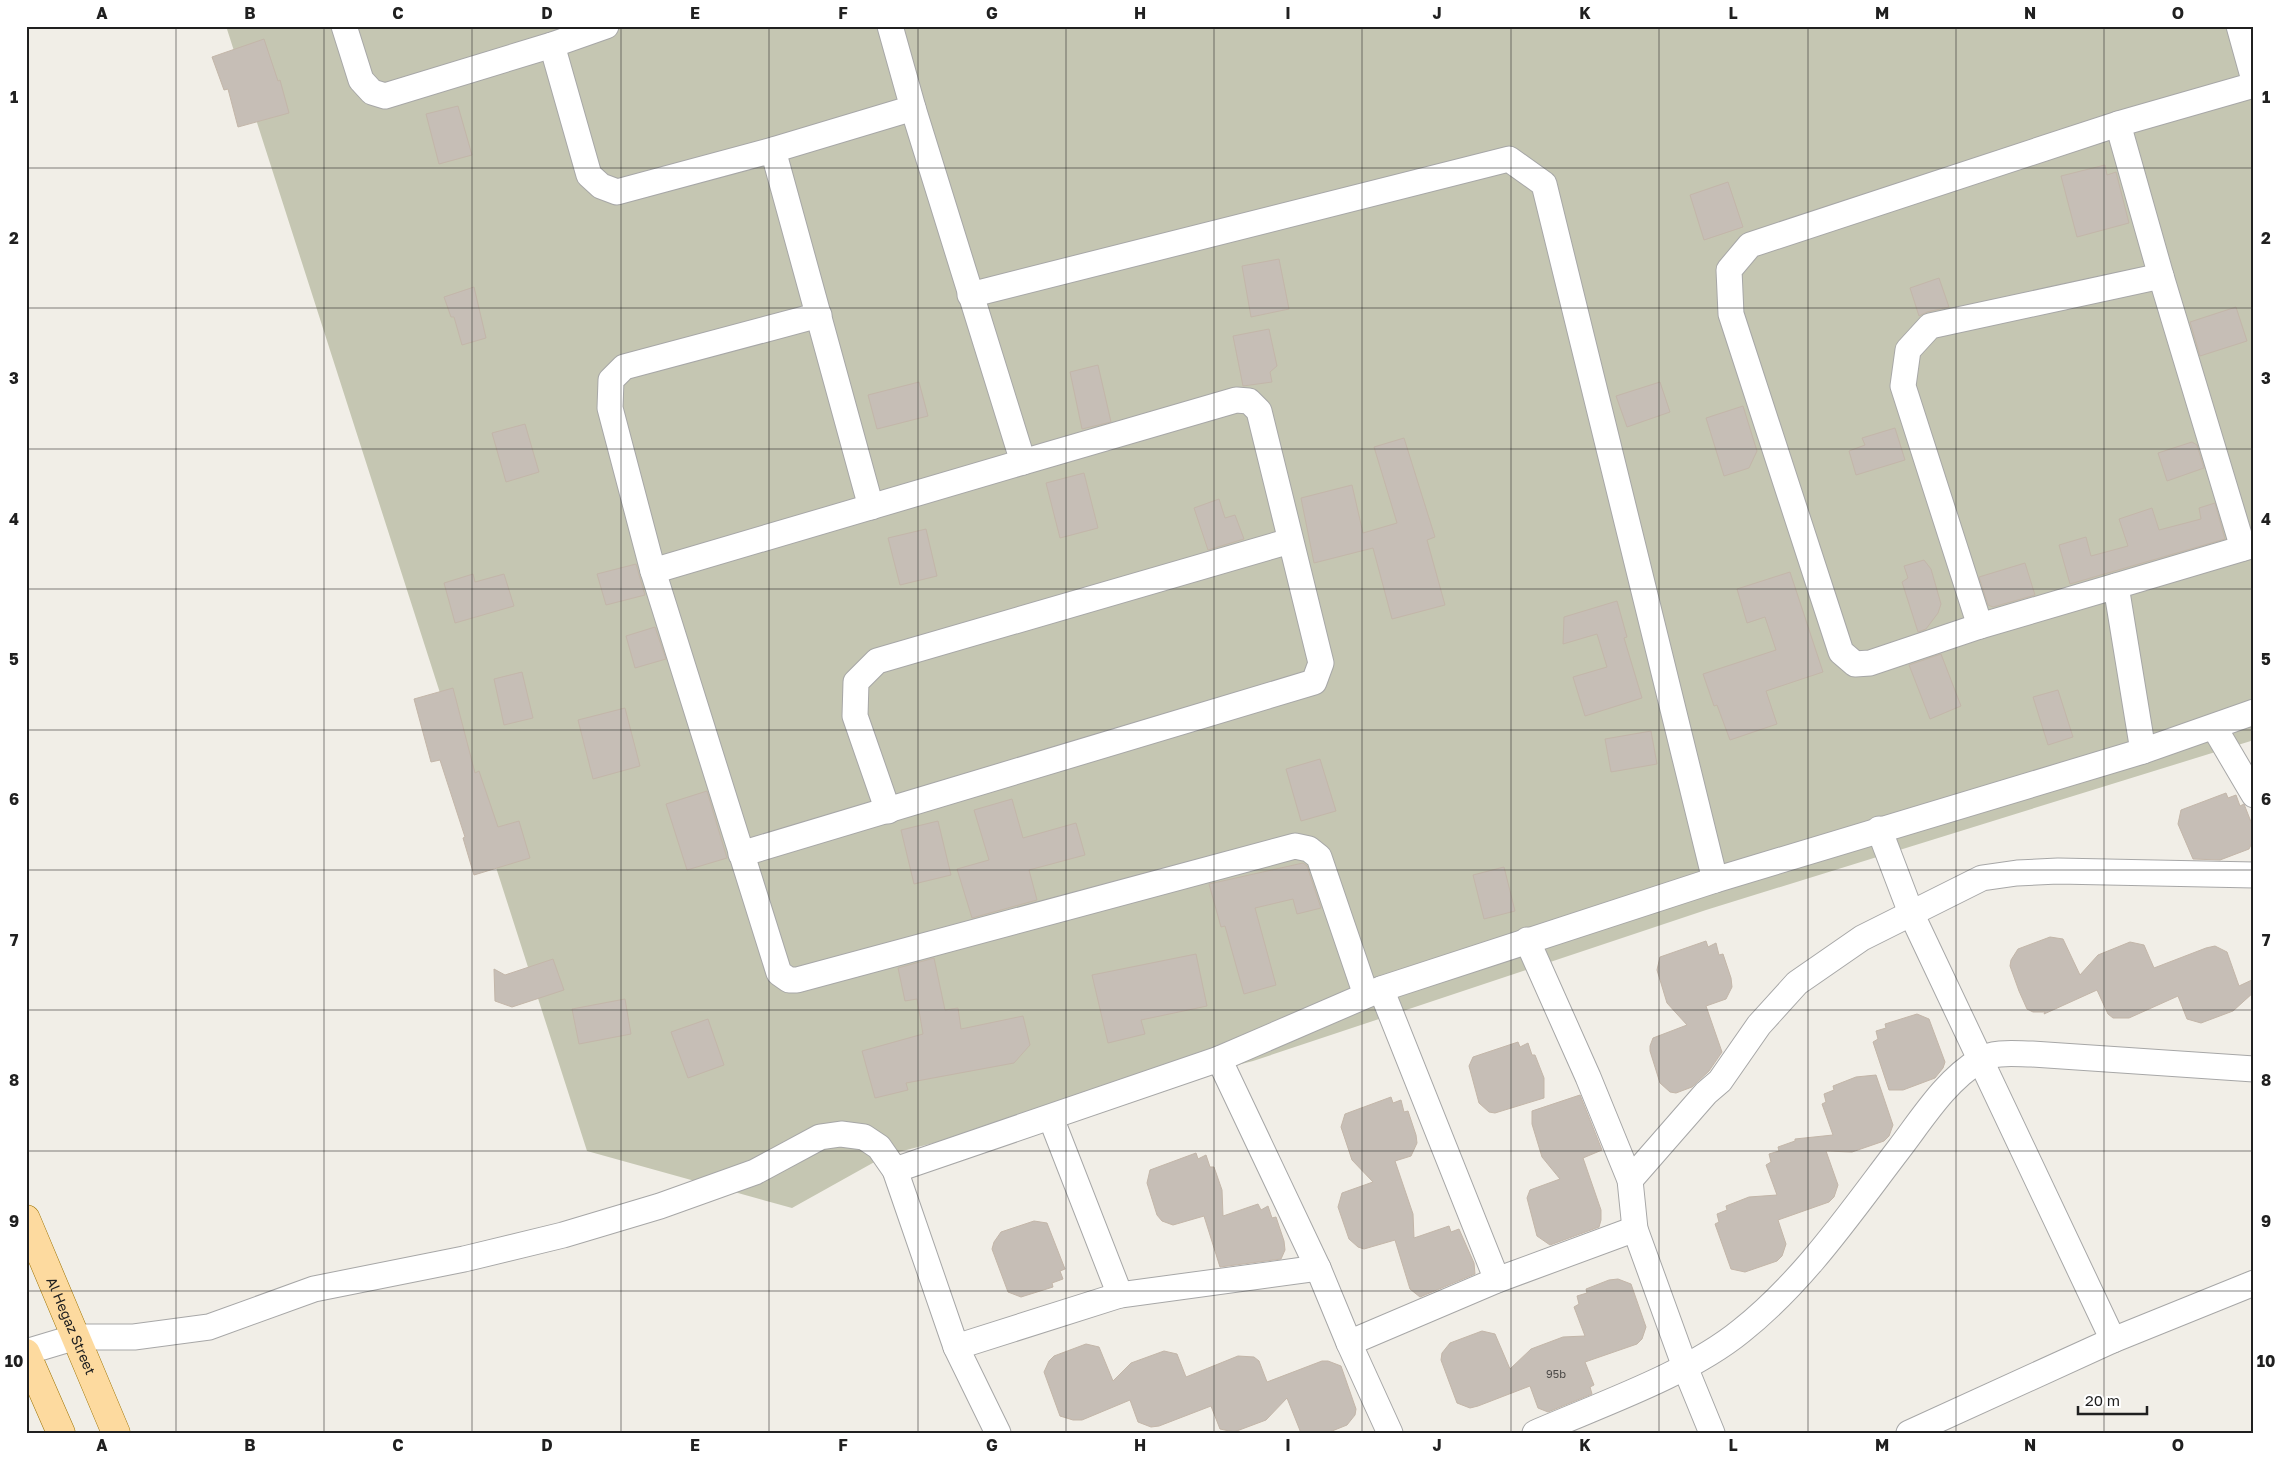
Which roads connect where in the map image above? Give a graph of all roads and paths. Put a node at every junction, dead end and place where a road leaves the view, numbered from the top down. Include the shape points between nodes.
1 (344, 26) edge
2 (606, 26) edge
3 (890, 26) edge
4 (2238, 26) edge
5 (552, 45) junction
6 (2254, 80) edge
7 (2254, 85) edge
8 (913, 108) junction
9 (2118, 124) junction
10 (773, 150) junction
11 (2161, 276) junction
12 (970, 295) junction
13 (819, 315) junction
14 (1023, 462) junction
15 (871, 507) junction
16 (1290, 541) junction
17 (2248, 546) edge
18 (653, 571) junction
19 (2116, 586) junction
20 (1980, 626) junction
21 (2254, 712) edge
22 (2214, 727) junction
23 (2143, 751) junction
24 (2254, 795) edge
25 (888, 811) junction
26 (1879, 829) junction
27 (741, 854) junction
28 (2254, 875) edge
29 (1715, 880) junction
30 (1911, 912) junction
31 (1527, 940) junction
32 (1374, 992) junction
33 (1219, 1059) junction
34 (1980, 1059) junction
35 (2254, 1070) edge
36 (1051, 1118) junction
37 (896, 1170) junction
38 (1630, 1180) junction
39 (26, 1219) edge
40 (1635, 1229) junction
41 (1318, 1268) junction
42 (1497, 1280) junction
43 (2254, 1283) edge
44 (1120, 1295) junction
45 (76, 1336) junction
46 (2112, 1340) junction
47 (1349, 1343) junction
48 (956, 1347) junction
49 (26, 1353) edge
50 (1685, 1368) junction
51 (61, 1433) edge
52 (116, 1433) edge
53 (998, 1433) edge
54 (1390, 1433) edge
55 (1535, 1433) edge
56 (1712, 1433) edge
57 (1909, 1433) edge

1 - 5 street via 361,80 372,92 386,96
2 - 5 street
3 - 8 street
4 - 6 street
5 - 10 street via 590,175 601,186 617,192
7 - 9 street
8 - 10 street
8 - 12 street
9 - 11 street
9 - 20 street via 1750,245 1729,270 1731,314 1841,652 1855,664 1870,663
10 - 13 street
11 - 17 street
11 - 20 street via 1930,326 1908,350 1903,386
12 - 14 street
12 - 29 street via 1509,159 1528,171 1544,184
13 - 15 street
13 - 18 street via 624,367 611,380 610,408
14 - 15 street
14 - 16 street via 1236,400 1249,401 1259,411
15 - 18 street
16 - 25 street via 1321,663 1314,682
16 - 25 street via 877,661 856,682 855,716
17 - 19 street
18 - 27 street
19 - 20 street
19 - 23 street
21 - 22 street
22 - 23 street
22 - 24 street
23 - 26 street
25 - 27 street
26 - 29 street
26 - 30 street
27 - 32 street via 779,973 789,980 798,980 1295,846 1309,849 1319,857
28 - 30 street via 2017,873 1982,878
29 - 31 street
30 - 34 street
30 - 38 street via 1862,938 1797,983 1759,1025 1720,1081
31 - 32 street
31 - 38 street
32 - 33 street
32 - 42 street
33 - 36 street
33 - 41 street
34 - 35 street via 2003,1054 2032,1054
34 - 46 street
34 - 50 street via 1948,1086 1814,1260 1739,1333
36 - 37 street
36 - 44 street
37 - 45 street via 879,1147 864,1136 841,1134 820,1137 755,1172 660,1206 563,1235 314,1290 209,1326 134,1337
37 - 48 street
38 - 40 street
39 - 45 main road, Al Hegaz Street
40 - 42 street
40 - 50 street
41 - 44 street
41 - 47 street
42 - 47 street
43 - 46 street
44 - 48 street
45 - 49 street
45 - 52 main road, Al Hegaz Street
46 - 57 street
47 - 54 street
48 - 53 street
49 - 51 main road
50 - 55 street
50 - 56 street

